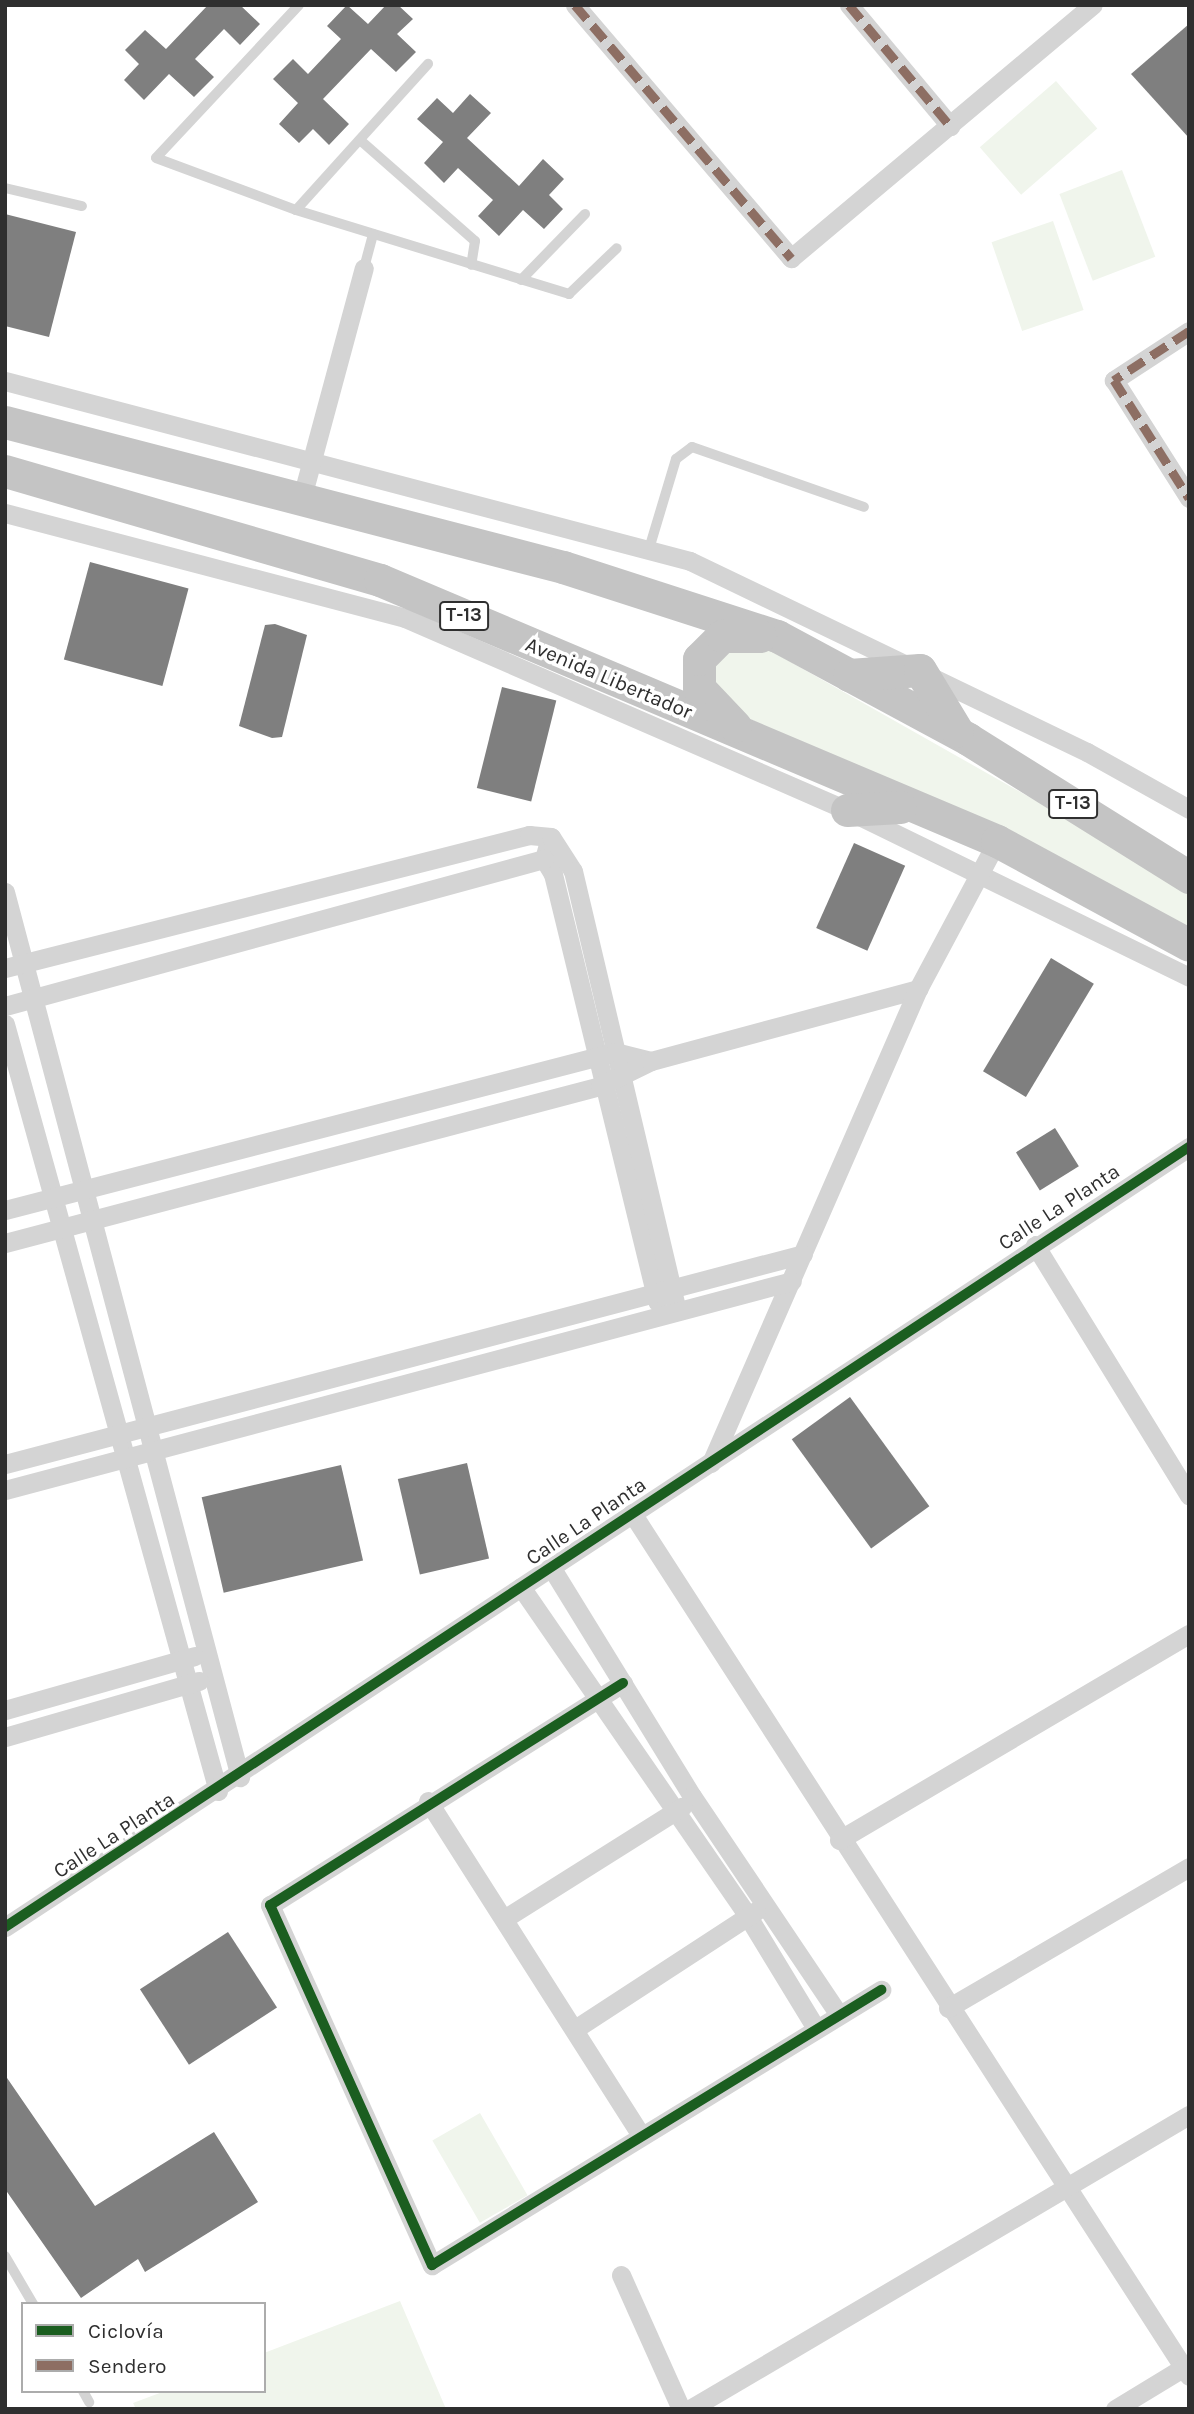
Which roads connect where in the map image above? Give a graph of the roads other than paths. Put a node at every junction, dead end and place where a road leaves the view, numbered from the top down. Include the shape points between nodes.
1 (299, 5) edge
2 (575, 5) edge
3 (849, 5) edge
4 (1093, 5) edge
5 (428, 64) dead end
6 (950, 126) junction
7 (359, 140) junction
8 (5, 188) edge
9 (82, 206) dead end
10 (296, 210) junction
11 (585, 214) dead end
12 (373, 234) junction
13 (617, 248) dead end
14 (471, 264) junction
15 (364, 268) joint
16 (521, 280) junction
17 (1189, 331) edge
18 (5, 381) edge
19 (5, 422) edge
20 (310, 464) junction
21 (5, 471) edge
22 (302, 498) junction
23 (1189, 498) edge
24 (864, 507) dead end
25 (5, 513) edge
26 (649, 549) junction
27 (777, 636) junction
28 (920, 670) junction
29 (849, 675) junction
30 (958, 733) junction
31 (743, 734) junction
32 (908, 806) junction
33 (1189, 809) edge
34 (847, 810) junction
35 (551, 836) junction
36 (997, 841) junction
37 (544, 859) junction
38 (982, 873) junction
39 (1189, 877) edge
40 (5, 892) edge
41 (238, 906) junction
42 (250, 937) junction
43 (1189, 945) edge
44 (14, 965) edge
45 (1189, 977) edge
46 (918, 989) junction
47 (32, 999) junction
48 (5, 1006) edge
49 (5, 1024) edge
50 (615, 1052) junction
51 (594, 1058) junction
52 (651, 1061) junction
53 (623, 1078) junction
54 (600, 1086) junction
55 (1189, 1147) edge
56 (82, 1189) junction
57 (50, 1199) junction
58 (5, 1210) edge
59 (92, 1222) junction
60 (58, 1229) junction
61 (5, 1243) edge
62 (1035, 1245) junction
63 (803, 1254) junction
64 (792, 1281) junction
65 (662, 1288) junction
66 (668, 1314) junction
67 (147, 1427) junction
68 (116, 1435) junction
69 (152, 1451) junction
70 (124, 1458) junction
71 (711, 1463) junction
72 (5, 1464) edge
73 (5, 1490) edge
74 (1189, 1495) edge
75 (632, 1513) junction
76 (551, 1567) junction
77 (521, 1587) junction
78 (1189, 1634) edge
79 (208, 1651) junction
80 (184, 1660) junction
81 (215, 1675) junction
82 (622, 1684) junction
83 (190, 1685) junction
84 (600, 1696) junction
85 (5, 1710) edge
86 (5, 1737) edge
87 (240, 1777) junction
88 (218, 1791) junction
89 (692, 1797) junction
90 (428, 1801) junction
91 (674, 1815) junction
92 (839, 1840) junction
93 (1189, 1867) edge
94 (767, 1906) junction
95 (747, 1915) junction
96 (507, 1917) junction
97 (5, 1927) edge
98 (881, 1990) dead end
99 (948, 2008) junction
100 (838, 2013) junction
101 (814, 2027) junction
102 (575, 2029) junction
103 (1189, 2115) edge
104 (640, 2134) junction
105 (1064, 2188) junction
106 (5, 2256) edge
107 (621, 2275) dead end
108 (32, 2302) edge
109 (1187, 2369) edge
110 (84, 2393) edge
111 (89, 2402) dead end
112 (681, 2409) edge
113 (690, 2409) edge
114 (1115, 2409) edge

1 - 10 lane via 156,158
2 - 6 street via 791,258
3 - 6 street
4 - 6 street
5 - 7 lane
7 - 10 lane
7 - 14 lane via 475,241
8 - 9 lane
10 - 12 lane
11 - 16 lane
12 - 14 lane
12 - 15 lane
13 - 16 lane via 569,294
14 - 16 lane
15 - 20 street
17 - 23 street via 1114,380
18 - 20 street
19 - 22 highway, T-13
20 - 22 street
20 - 26 street
21 - 31 highway, Avenida Libertador / T-13 via 380,580
22 - 27 highway, T-13 via 563,567
24 - 26 lane via 692,447 676,459
25 - 34 street, Avenida Libertador via 405,618
26 - 28 street via 690,561
27 - 29 highway, T-13
27 - 31 highway, T-13 via 722,636 699,659 699,688
28 - 29 highway
28 - 30 highway
28 - 33 street
29 - 30 highway, T-13
30 - 39 highway, T-13
31 - 32 highway, Avenida Libertador / T-13
32 - 34 highway, T-13
32 - 36 highway, Avenida Libertador / T-13
34 - 38 street, Avenida Libertador
35 - 37 street
35 - 41 street via 529,835
35 - 50 street via 573,871
36 - 38 street
36 - 43 highway, Avenida Libertador / T-13
37 - 42 street
37 - 51 street via 553,874
38 - 45 street, Avenida Libertador
38 - 46 street
40 - 44 street
41 - 42 street
41 - 44 street
42 - 47 street
44 - 47 street
46 - 52 street
46 - 63 street
47 - 48 street
47 - 56 street
49 - 57 street
50 - 51 street
50 - 52 street
50 - 53 street
51 - 54 street
51 - 56 street
52 - 53 street
53 - 54 street
53 - 65 street
54 - 59 street
54 - 65 street
55 - 62 street, Calle La Planta
56 - 57 street
56 - 59 street
57 - 58 street
57 - 60 street
59 - 60 street
59 - 67 street
60 - 61 street
60 - 68 street
62 - 71 street, Calle La Planta
62 - 74 street
63 - 64 street
63 - 65 street
64 - 66 street
64 - 71 street
65 - 66 street
65 - 67 street
66 - 69 street
67 - 68 street
67 - 69 street
68 - 70 street
68 - 72 street
69 - 70 street
69 - 79 street
70 - 73 street
70 - 80 street
71 - 75 street, Calle La Planta
75 - 76 street, Calle La Planta
75 - 92 street
76 - 77 street, Calle La Planta
76 - 82 street
77 - 84 street
77 - 87 street, Calle La Planta
78 - 92 street
79 - 80 street
79 - 81 street
80 - 83 street
80 - 85 street
81 - 83 street
81 - 87 street
82 - 84 street
82 - 89 street
83 - 86 street
83 - 88 street
84 - 90 street
84 - 91 street
87 - 88 street, Calle La Planta
88 - 97 street, Calle La Planta
89 - 91 street
89 - 94 street
90 - 96 street
90 - 104 street via 270,1905 432,2264
91 - 95 street
91 - 96 street
92 - 99 street
93 - 99 street
94 - 95 street
94 - 100 street
95 - 101 street
95 - 102 street
96 - 102 street
98 - 100 street
99 - 105 street
100 - 101 street
101 - 104 street
102 - 104 street
103 - 105 street
105 - 109 street
105 - 113 street
106 - 108 lane
107 - 112 street
109 - 114 street
110 - 111 lane

